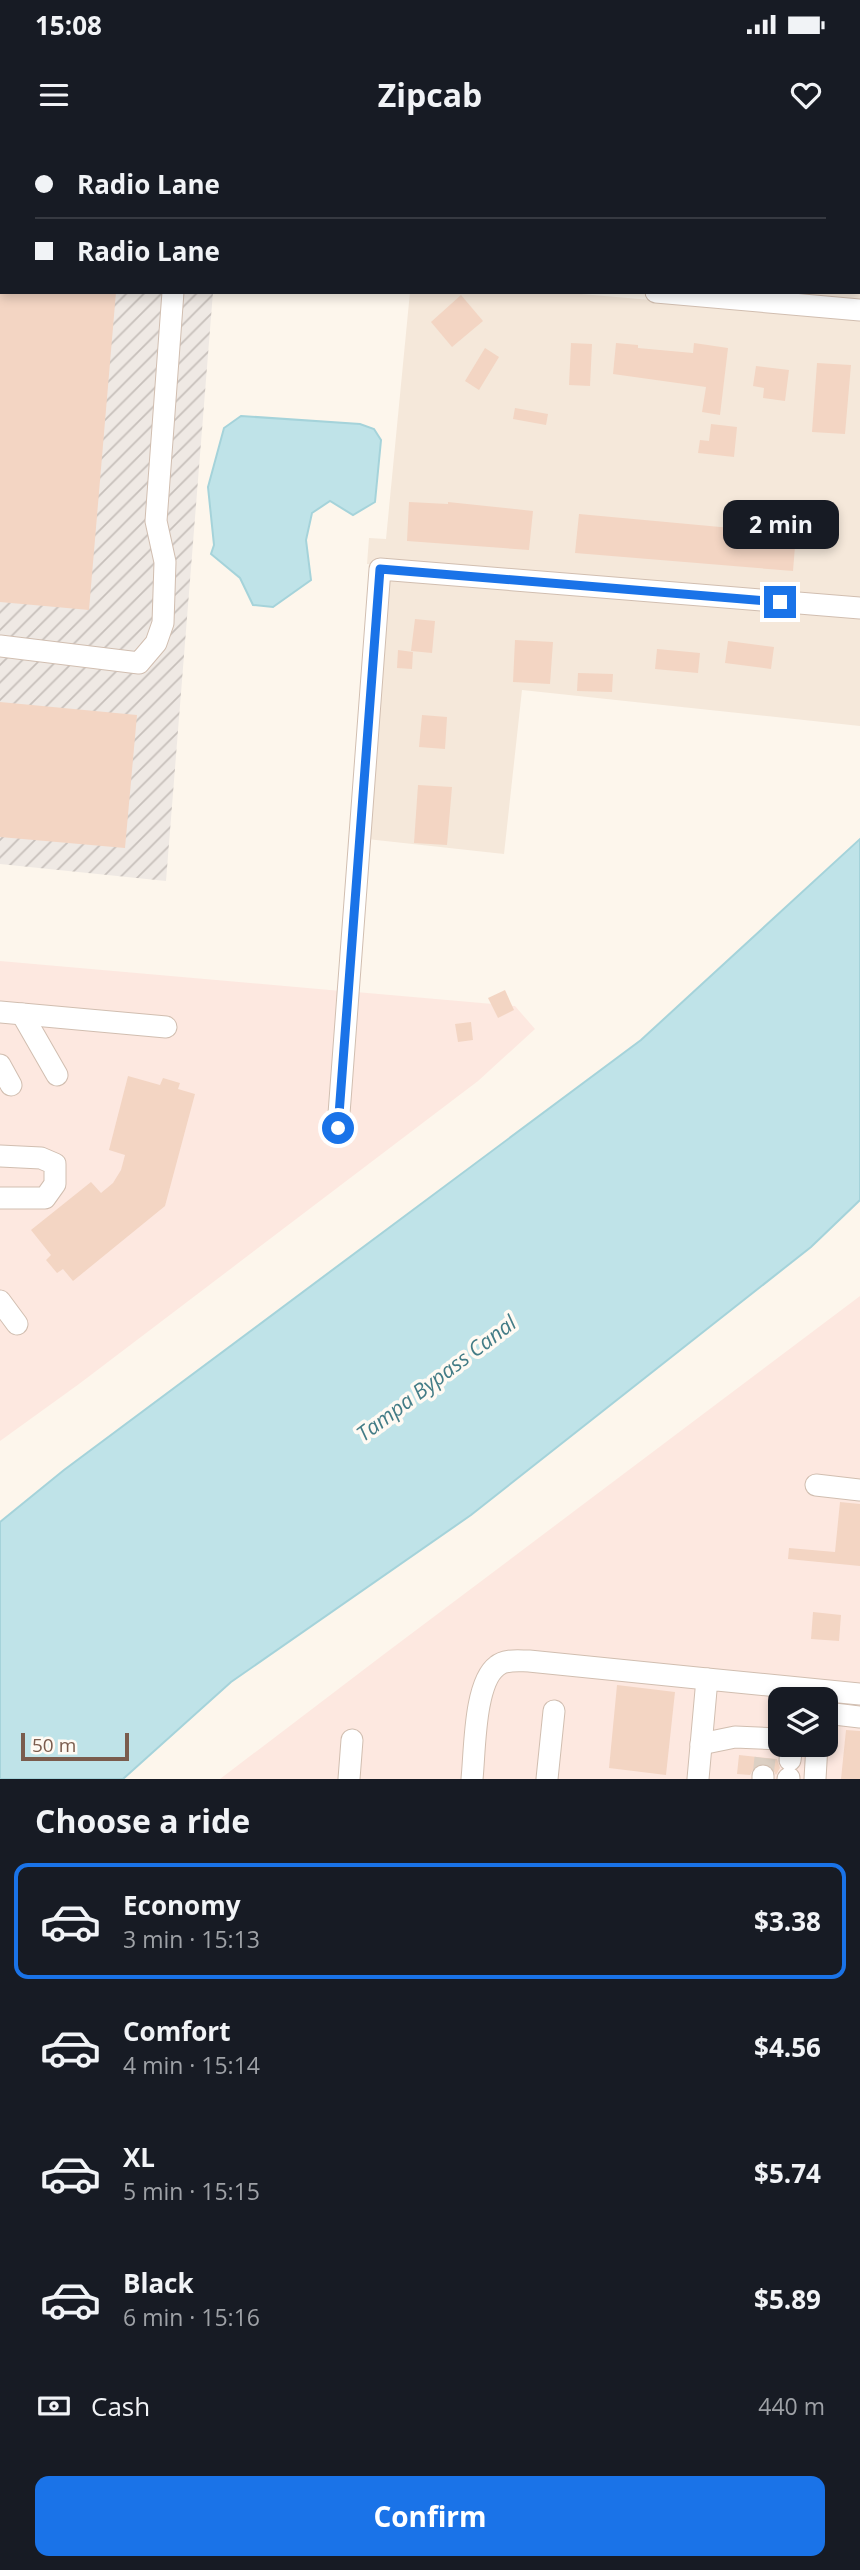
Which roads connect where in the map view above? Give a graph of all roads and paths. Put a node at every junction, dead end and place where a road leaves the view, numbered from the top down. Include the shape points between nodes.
1 (173, 294) edge
2 (679, 294) edge
3 (860, 310) edge
4 (860, 608) edge
5 (0, 646) edge
6 (0, 1012) edge
7 (22, 1014) junction
8 (166, 1027) dead end
9 (0, 1065) edge
10 (57, 1075) dead end
11 (11, 1085) dead end
12 (338, 1128) dead end
13 (0, 1156) edge
14 (0, 1198) edge
15 (0, 1301) edge
16 (17, 1324) dead end
17 (816, 1485) dead end
18 (860, 1490) edge
19 (707, 1679) junction
20 (768, 1687) edge
21 (860, 1694) edge
22 (838, 1695) edge
23 (554, 1711) dead end
24 (838, 1714) edge
25 (860, 1717) edge
26 (352, 1740) dead end
27 (701, 1744) junction
28 (816, 1757) edge
29 (768, 1758) edge
30 (349, 1779) edge
31 (472, 1779) edge
32 (547, 1779) edge
33 (698, 1779) edge
34 (815, 1779) edge

1 - 5 street via 156,521 165,562 163,622 156,643 139,663
2 - 3 street
4 - 12 street via 380,569
6 - 7 street
7 - 8 street
7 - 10 street
9 - 11 street
13 - 14 street via 41,1158 55,1164 55,1184 44,1198
15 - 16 street
17 - 18 street
19 - 20 street
19 - 27 street
19 - 31 street via 529,1661 498,1664 482,1692
21 - 22 street
23 - 32 street
24 - 25 street
26 - 30 street
27 - 29 street via 735,1737
27 - 33 street
28 - 34 street

